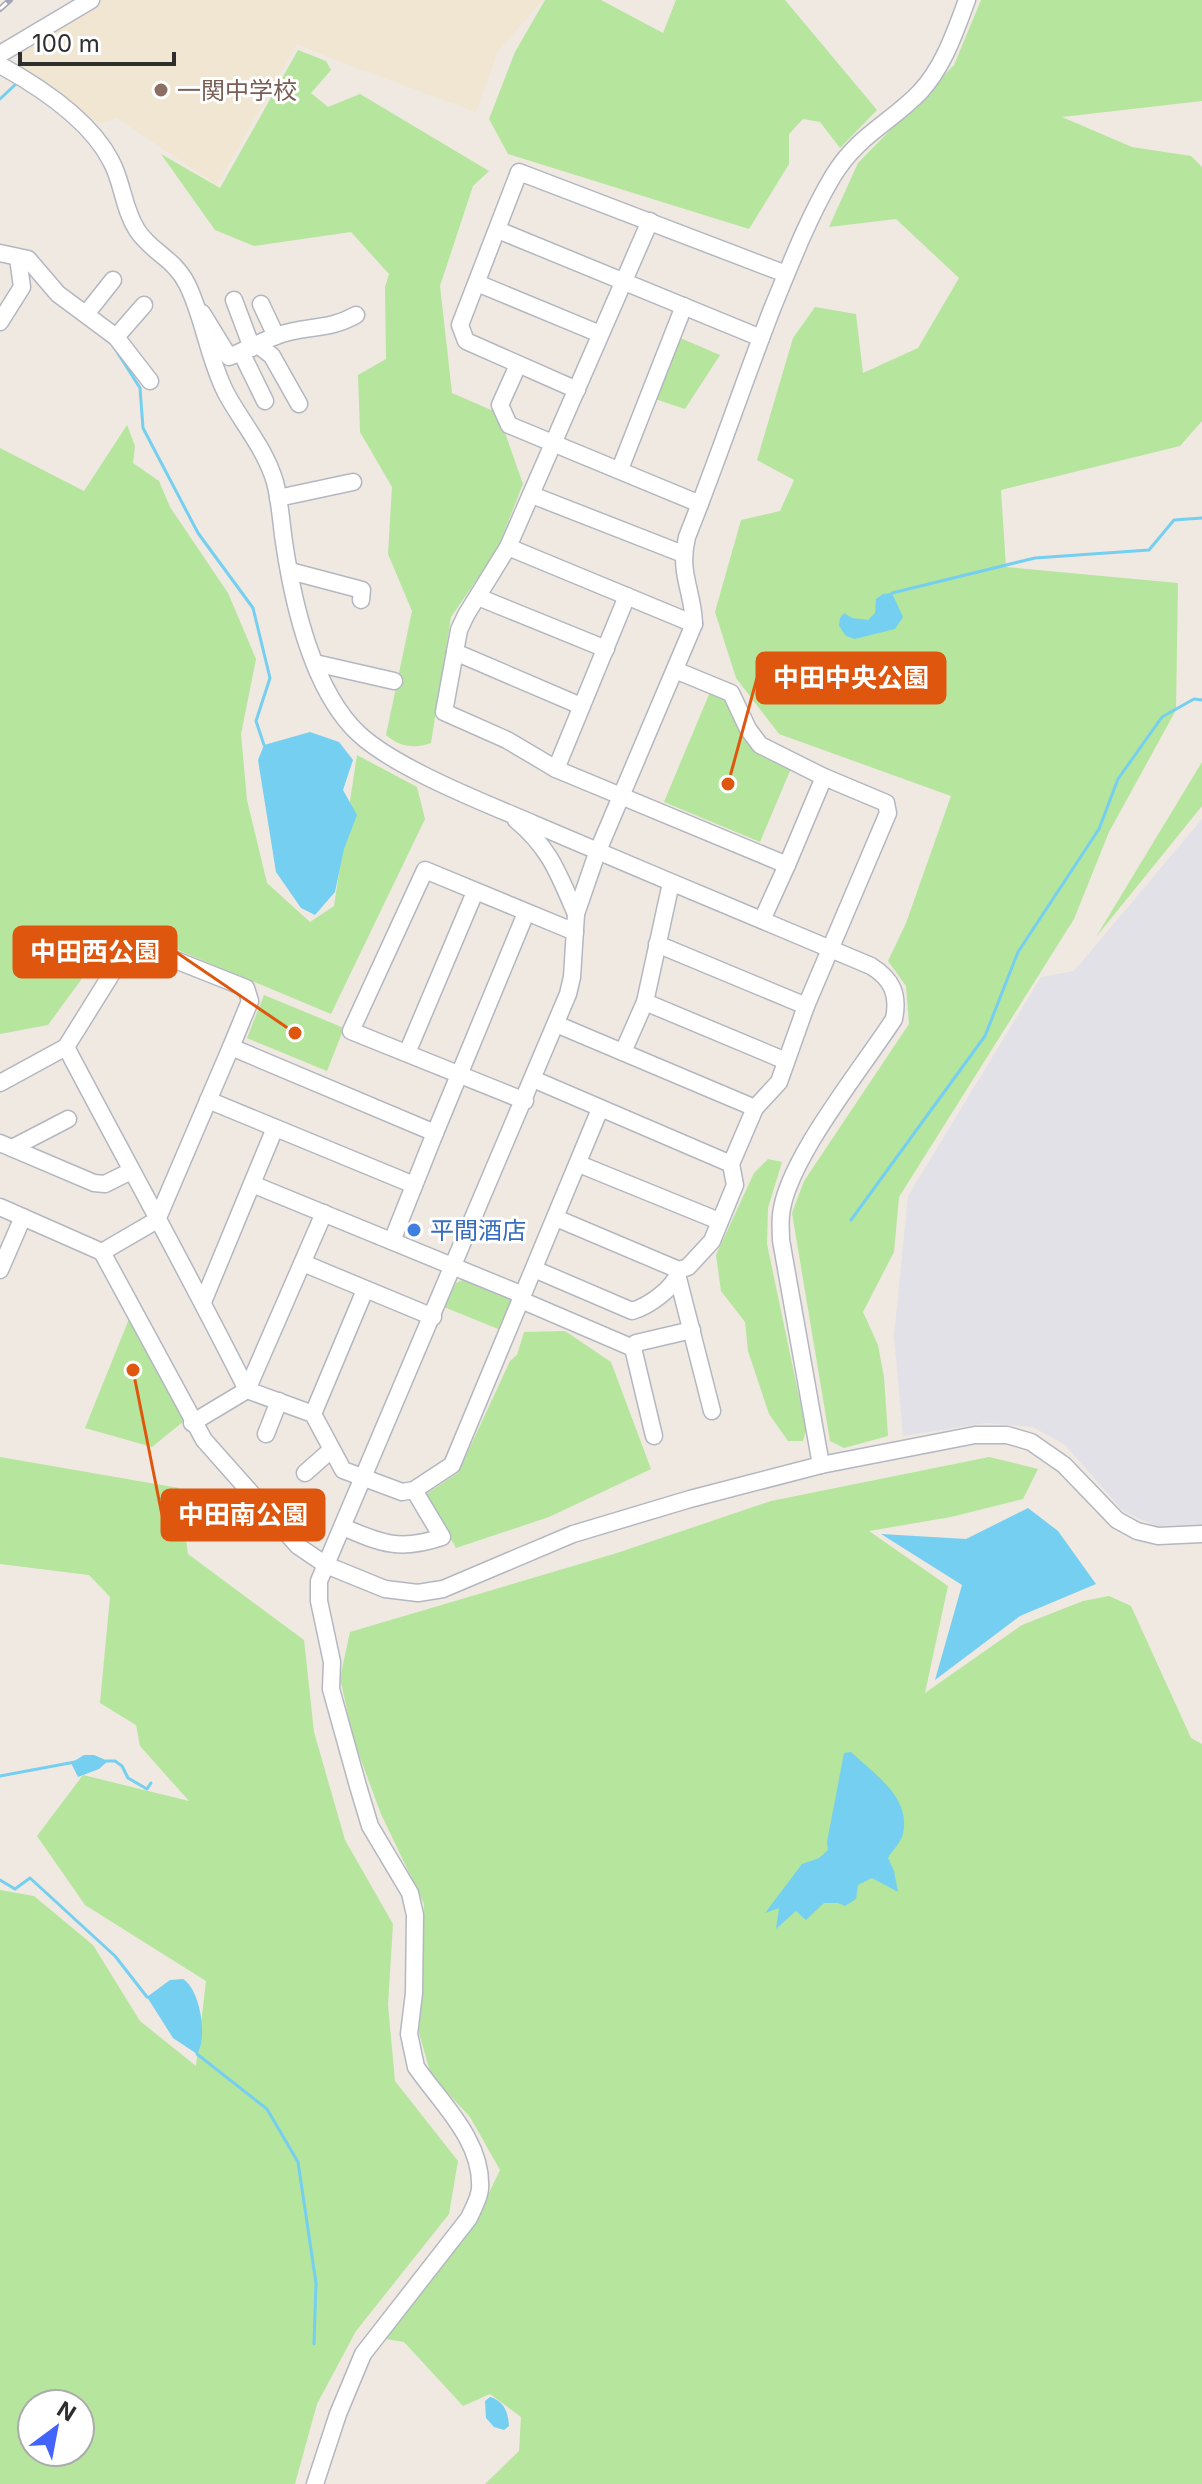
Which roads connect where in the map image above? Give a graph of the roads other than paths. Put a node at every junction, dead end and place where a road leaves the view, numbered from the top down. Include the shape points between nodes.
1 (91, 0) edge
2 (967, 0) edge
3 (1, 65) edge
4 (650, 221) junction
5 (498, 230) junction
6 (0, 253) edge
7 (18, 258) junction
8 (786, 274) junction
9 (113, 280) dead end
10 (623, 281) junction
11 (477, 283) junction
12 (234, 300) dead end
13 (194, 303) junction
14 (261, 304) dead end
15 (144, 305) dead end
16 (684, 306) junction
17 (86, 314) junction
18 (356, 315) dead end
19 (0, 322) edge
20 (600, 334) junction
21 (276, 336) junction
22 (116, 337) junction
23 (761, 338) junction
24 (250, 348) junction
25 (518, 365) junction
26 (150, 381) dead end
27 (577, 390) junction
28 (265, 401) dead end
29 (299, 404) dead end
30 (555, 443) junction
31 (620, 469) junction
32 (353, 482) dead end
33 (532, 495) junction
34 (278, 498) junction
35 (700, 504) junction
36 (508, 547) junction
37 (683, 554) junction
38 (290, 571) junction
39 (627, 596) junction
40 (478, 597) junction
41 (361, 600) dead end
42 (694, 624) junction
43 (606, 649) junction
44 (455, 652) junction
45 (315, 663) junction
46 (675, 670) junction
47 (394, 681) dead end
48 (581, 706) junction
49 (556, 769) junction
50 (824, 777) junction
51 (622, 798) junction
52 (505, 812) junction
53 (597, 853) junction
54 (787, 865) junction
55 (671, 883) junction
56 (475, 892) junction
57 (526, 913) junction
58 (576, 914) junction
59 (762, 920) junction
60 (575, 932) junction
61 (657, 944) junction
62 (830, 949) junction
63 (645, 1002) junction
64 (806, 1006) junction
65 (556, 1024) junction
66 (66, 1047) junction
67 (231, 1047) junction
68 (623, 1052) junction
69 (407, 1053) junction
70 (786, 1061) junction
71 (459, 1075) junction
72 (533, 1079) junction
73 (0, 1083) edge
74 (208, 1100) junction
75 (525, 1101) junction
76 (755, 1108) junction
77 (600, 1109) junction
78 (68, 1119) dead end
79 (275, 1128) junction
80 (435, 1133) junction
81 (6, 1145) edge
82 (579, 1164) junction
83 (731, 1164) junction
84 (131, 1171) junction
85 (252, 1184) junction
86 (414, 1185) junction
87 (0, 1207) edge
88 (324, 1213) junction
89 (23, 1217) junction
90 (556, 1218) junction
91 (157, 1220) junction
92 (719, 1221) junction
93 (392, 1241) junction
94 (102, 1252) junction
95 (303, 1263) junction
96 (454, 1266) junction
97 (534, 1269) junction
98 (0, 1270) edge
99 (678, 1274) junction
100 (365, 1290) junction
101 (522, 1298) junction
102 (203, 1302) junction
103 (433, 1317) junction
104 (692, 1330) junction
105 (633, 1348) junction
106 (247, 1390) junction
107 (279, 1401) junction
108 (712, 1411) dead end
109 (313, 1414) junction
110 (192, 1423) junction
111 (266, 1434) dead end
112 (654, 1436) dead end
113 (331, 1450) junction
114 (821, 1465) junction
115 (305, 1473) dead end
116 (365, 1478) junction
117 (414, 1490) junction
118 (343, 1527) junction
119 (1202, 1534) edge
120 (326, 1565) junction
121 (315, 2484) edge

1 - 3 street
2 - 8 street via 937,71 898,113 852,150 835,173
3 - 13 street via 86,125 113,164 125,209 139,233 172,262
4 - 5 street via 519,172
4 - 8 street
4 - 10 street
5 - 10 street
5 - 11 street
6 - 7 street
7 - 17 street via 28,259 58,294
7 - 19 street via 22,287
8 - 23 street
9 - 17 street
10 - 16 street
10 - 20 street
11 - 20 street
11 - 25 street via 460,325 466,341
12 - 24 street
13 - 24 street via 229,357
13 - 34 street via 210,357 264,455
14 - 21 street
15 - 22 street
16 - 23 street
16 - 31 street
17 - 22 street
18 - 21 street via 340,324
20 - 27 street
21 - 24 street
22 - 26 street
23 - 35 street
24 - 28 street
24 - 29 street via 272,356
25 - 27 street
25 - 30 street via 500,405 509,425
27 - 30 street
30 - 31 street
30 - 33 street
31 - 35 street
32 - 34 street
33 - 36 street
33 - 37 street
34 - 38 street
35 - 37 street
36 - 39 street
36 - 40 street
37 - 42 street
38 - 41 street via 362,590
38 - 45 street
39 - 42 street
39 - 43 street
40 - 43 street
40 - 44 street via 459,630
42 - 46 street
43 - 48 street
44 - 48 street
44 - 49 street via 444,712
45 - 47 street
45 - 52 street via 335,704 375,747
46 - 50 street via 731,693 760,745
46 - 51 street
48 - 49 street
49 - 51 street
50 - 54 street
50 - 62 street via 886,803 888,813
51 - 53 street
51 - 54 street
52 - 53 street
52 - 58 street via 549,854
53 - 55 street
53 - 58 street
54 - 59 street
55 - 59 street
55 - 61 street
56 - 57 street
56 - 69 street
56 - 69 street via 425,870 351,1031
57 - 60 street
57 - 71 street
58 - 60 street
59 - 62 street
60 - 65 street via 572,977
61 - 63 street
61 - 64 street
62 - 64 street
62 - 114 street via 884,974 892,984 896,1010 805,1155 781,1215
63 - 68 street
63 - 70 street
64 - 70 street
65 - 68 street
65 - 72 street
66 - 67 street via 114,970 140,946 246,988 250,1001
66 - 73 street
66 - 84 street
67 - 74 street
67 - 80 street
68 - 76 street
69 - 71 street
70 - 76 street via 779,1082
71 - 75 street
71 - 80 street
72 - 75 street
72 - 77 street
74 - 79 street
74 - 91 street
75 - 96 street
76 - 83 street
77 - 82 street
77 - 83 street
78 - 81 street
79 - 85 street
79 - 86 street
80 - 86 street
81 - 84 street via 94,1183 105,1184
82 - 90 street
82 - 92 street
83 - 92 street via 735,1185
84 - 91 street
85 - 88 street
85 - 102 street
86 - 93 street
87 - 89 street
88 - 93 street
88 - 95 street
89 - 94 street
89 - 98 street
90 - 97 street
90 - 99 street
91 - 94 street
91 - 102 street
92 - 99 street via 712,1241
93 - 96 street
94 - 110 street
95 - 100 street
95 - 106 street
96 - 101 street
96 - 103 street
97 - 99 street via 632,1311 644,1307
97 - 101 street
99 - 104 street
100 - 103 street
100 - 109 street
101 - 105 street
101 - 117 street via 452,1465
102 - 106 street
103 - 116 street
104 - 105 street
104 - 108 street
105 - 112 street
106 - 107 street
106 - 110 street
107 - 109 street
107 - 111 street
109 - 113 street
110 - 120 street via 298,1546
113 - 115 street
113 - 116 street via 343,1470
114 - 119 street via 975,1435 1007,1435 1044,1450 1117,1520 1137,1531 1158,1536
114 - 120 street via 573,1534 443,1589 385,1589
116 - 117 street via 402,1492
116 - 118 street
117 - 118 street via 442,1537 400,1546
118 - 120 street
120 - 121 street via 319,1601 332,1662 331,1689 370,1826 410,1893 415,1915 412,2052 416,2067 470,2141 479,2162 480,2192 469,2218 363,2354

